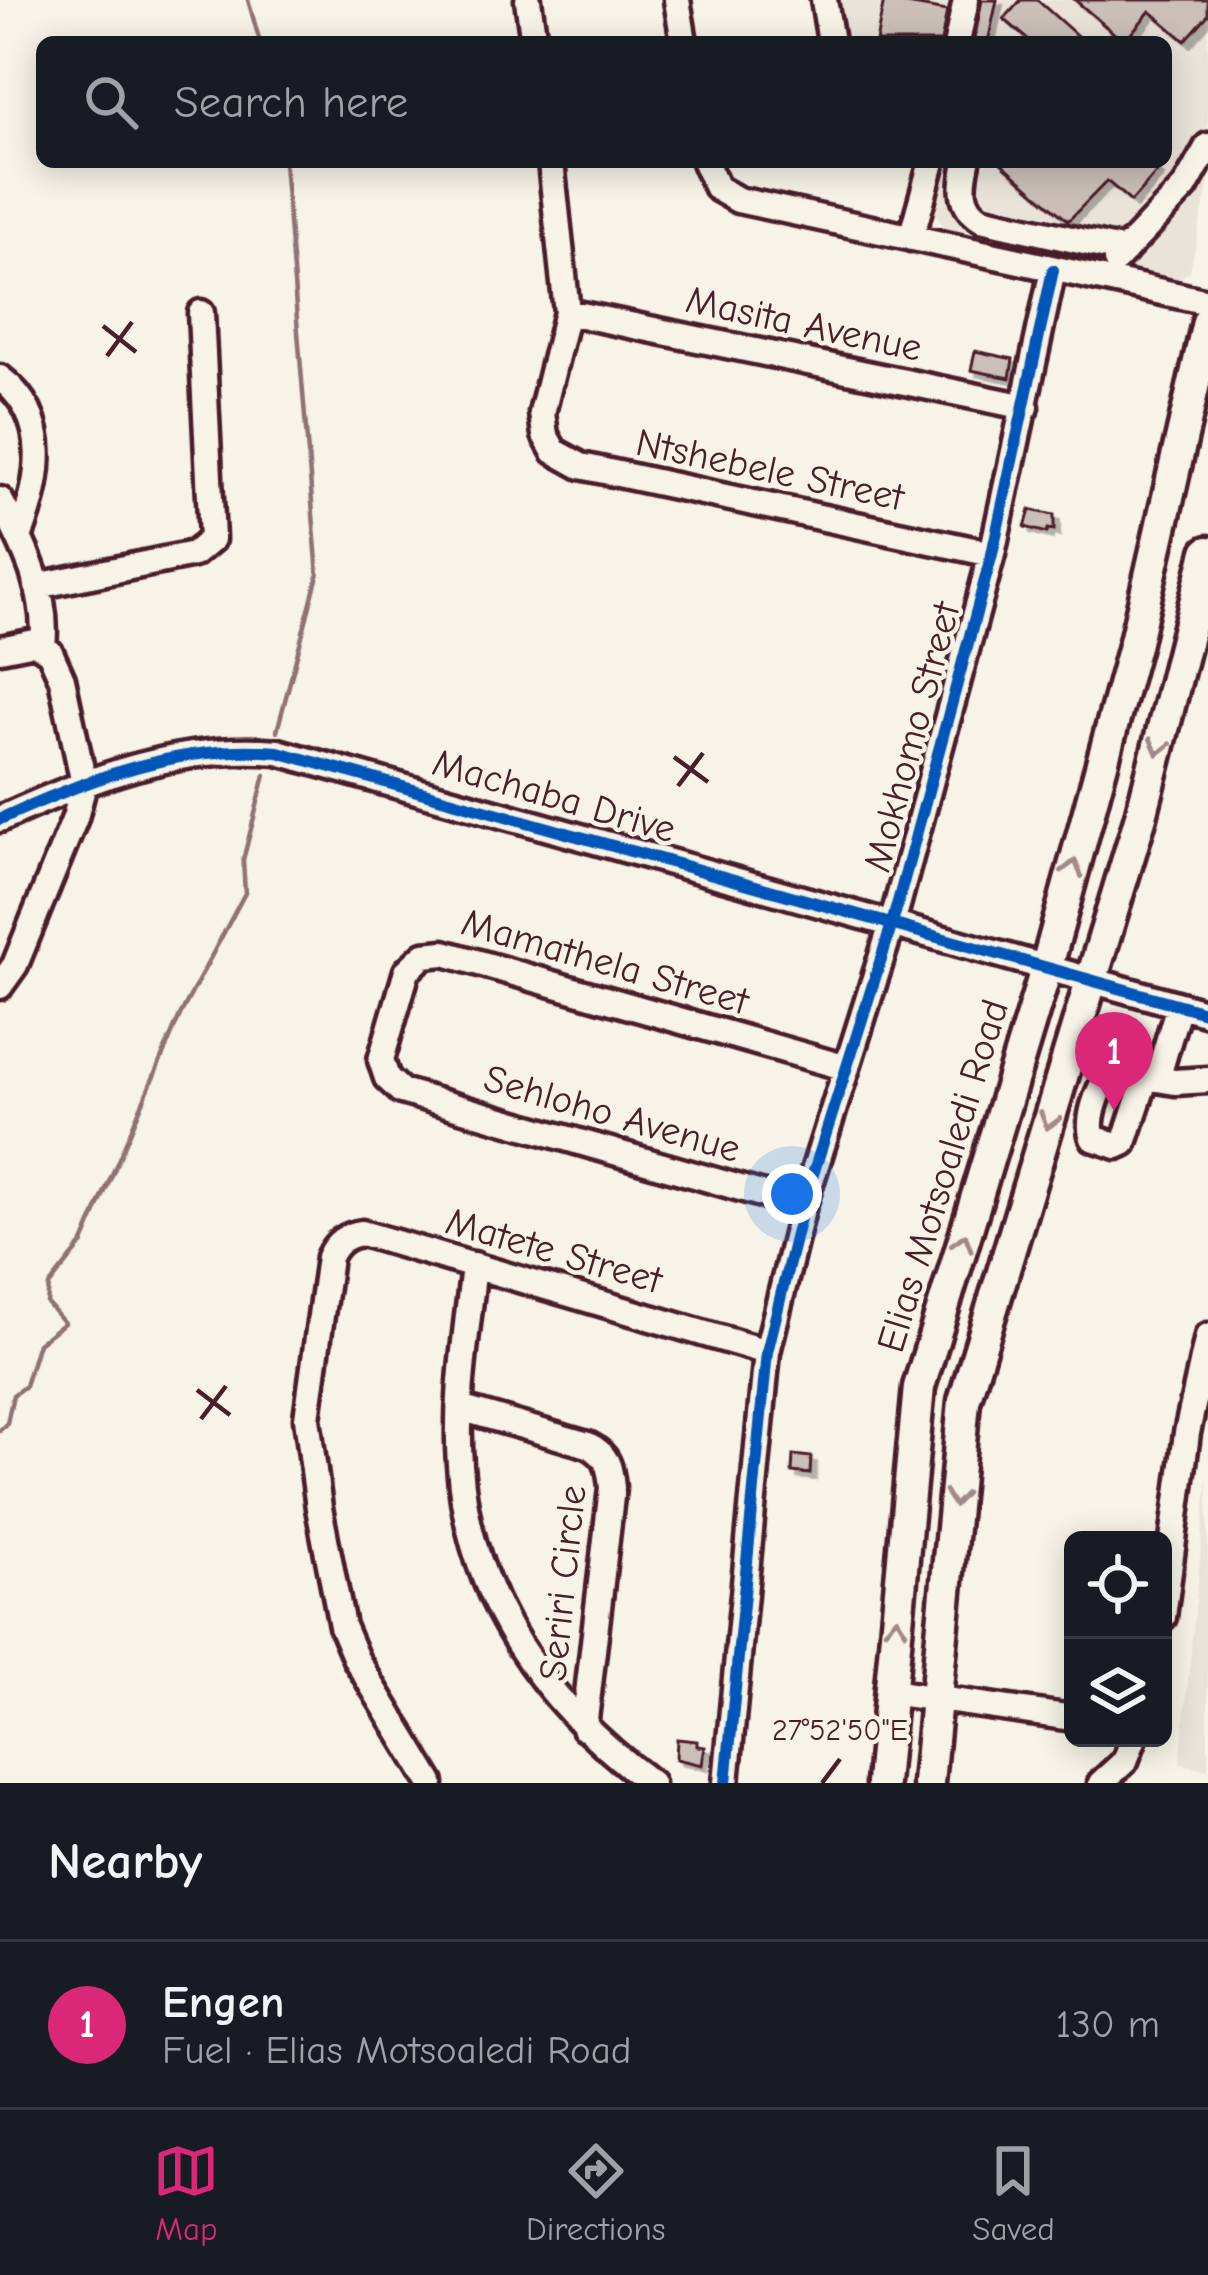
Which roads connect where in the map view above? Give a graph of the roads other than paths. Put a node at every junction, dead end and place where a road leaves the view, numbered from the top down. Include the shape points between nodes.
1 (528, 0) edge
2 (677, 0) edge
3 (824, 0) edge
4 (966, 0) edge
5 (533, 36) edge
6 (683, 36) edge
7 (830, 36) edge
8 (958, 36) edge
9 (1208, 146) edge
10 (551, 168) edge
11 (708, 168) edge
12 (930, 168) edge
13 (966, 168) edge
14 (911, 238) junction
15 (1125, 251) junction
16 (1053, 270) junction
17 (1098, 279) junction
18 (1208, 302) edge
19 (567, 312) junction
20 (201, 313) dead end
21 (1208, 322) edge
22 (0, 378) edge
23 (1026, 407) junction
24 (0, 500) edge
25 (19, 536) junction
26 (1208, 552) edge
27 (992, 554) junction
28 (37, 586) junction
29 (43, 646) junction
30 (0, 649) edge
31 (84, 784) junction
32 (0, 819) edge
33 (892, 923) junction
34 (1047, 966) junction
35 (1092, 979) junction
36 (0, 986) edge
37 (1179, 1005) junction
38 (1208, 1013) edge
39 (847, 1068) junction
40 (1062, 1077) junction
41 (1152, 1078) junction
42 (1208, 1079) edge
43 (1101, 1087) junction
44 (401, 1091) joint
45 (803, 1206) junction
46 (474, 1265) junction
47 (1208, 1336) edge
48 (767, 1352) junction
49 (460, 1408) junction
50 (1197, 1436) edge
51 (1172, 1569) edge
52 (890, 1692) junction
53 (937, 1697) junction
54 (1064, 1717) edge
55 (584, 1728) junction
56 (1130, 1747) edge
57 (430, 1783) edge
58 (651, 1783) edge
59 (726, 1783) edge
60 (882, 1783) edge
61 (928, 1783) edge
62 (1101, 1783) edge

1 - 5 street
2 - 6 street
3 - 7 street
4 - 8 street
9 - 15 street via 1185,187
10 - 19 street
11 - 14 street via 717,188 738,200
12 - 14 street
13 - 15 street via 965,203 981,219
14 - 16 street
15 - 17 street
16 - 17 street
16 - 23 street, Mokhomo Street
17 - 18 street
19 - 23 street, Masita Avenue
19 - 27 street, Ntshebele Street via 542,413 554,451 580,466
20 - 28 street via 212,539 194,554
34 -> 21 main road, Elias Motsoaledi Road via 1135,642
22 - 25 street via 23,399 37,446 38,484
23 - 27 street, Mokhomo Street
24 - 25 street
25 - 28 street
26 -> 35 main road
27 - 33 street, Mokhomo Street
28 - 29 street
29 - 30 street
29 - 31 street via 62,679
31 - 32 street, Machaba Drive
31 - 33 street, Machaba Drive via 209,750 278,752
31 - 36 street
33 - 34 street, Machaba Drive
33 - 39 street, Mokhomo Street
34 - 35 street, Machaba Drive
52 -> 34 main road, Elias Motsoaledi Road via 920,1387
35 - 37 street, Machaba Drive
35 - 40 main road
37 - 38 street, Machaba Drive
37 - 41 street
39 - 44 street, Mamathela Street via 434,952 407,971 381,1060
39 - 45 street, Mokhomo Street
40 - 43 street
40 -> 53 main road via 964,1401
41 - 42 street
41 - 43 street via 1112,1072
41 - 43 street via 1117,1146 1089,1131
44 - 45 street, Sehloho Avenue
45 - 48 street, Mokhomo Street
46 - 48 street, Matete Street
46 - 49 street, Seriri Circle
46 - 57 street, Matete Street via 362,1233 342,1239 329,1257 307,1418 342,1626
47 - 50 street
48 - 59 street, Mokhomo Street
49 - 55 street, Seriri Circle via 460,1465 478,1562 522,1654
49 - 55 street, Seriri Circle via 588,1445 610,1464
50 - 51 street
52 - 53 street
52 - 60 main road, Elias Motsoaledi Road
53 - 54 street
53 - 61 main road
55 - 58 street, Seriri Circle
56 - 62 street

